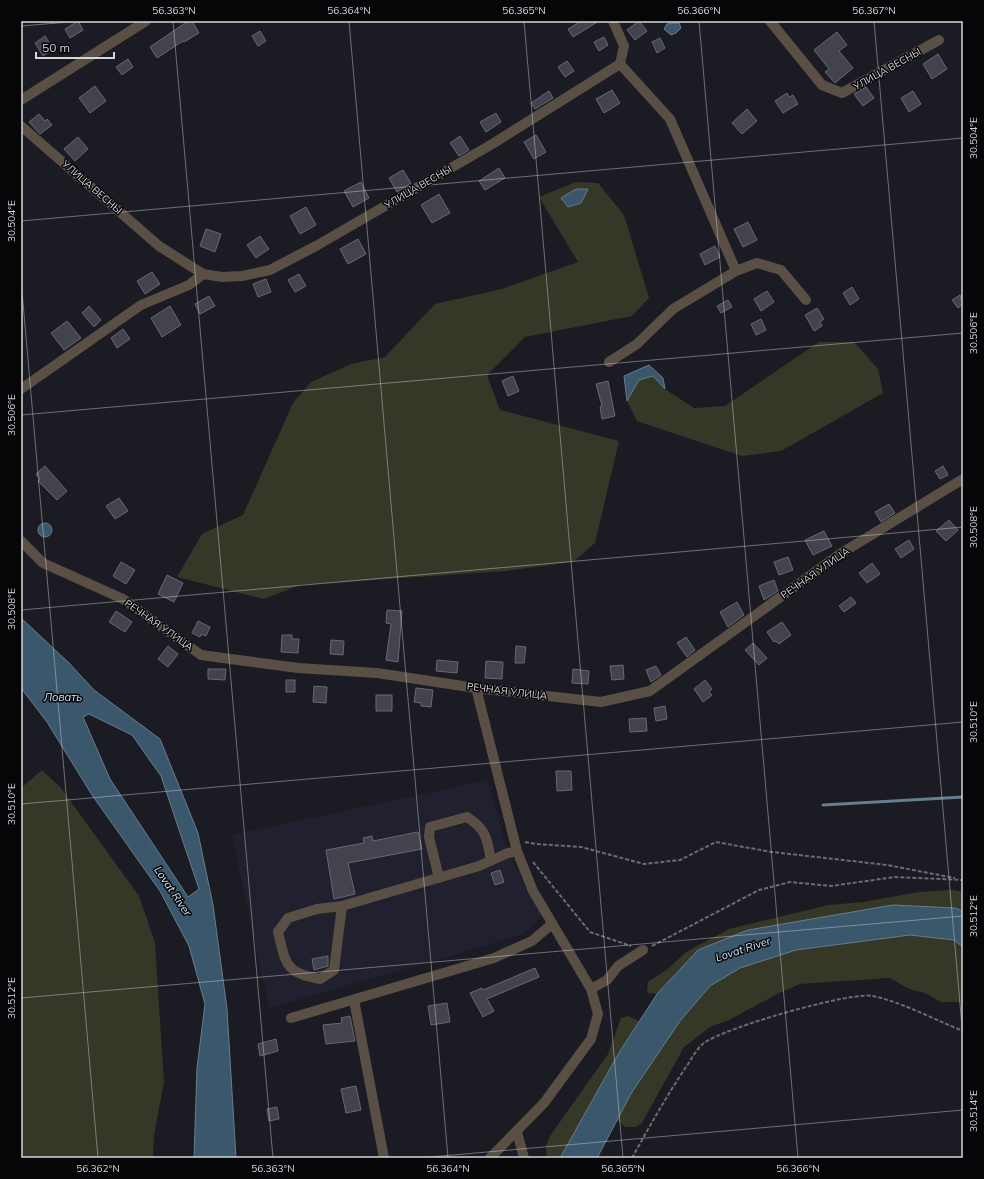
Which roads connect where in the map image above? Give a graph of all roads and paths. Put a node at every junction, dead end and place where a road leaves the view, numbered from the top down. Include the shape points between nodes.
1 (146, 21) edge
2 (613, 21) edge
3 (770, 21) edge
4 (939, 40) dead end
5 (620, 64) junction
6 (21, 100) edge
7 (21, 126) edge
8 (736, 271) junction
9 (203, 274) junction
10 (806, 300) dead end
11 (609, 362) dead end
12 (21, 389) edge
13 (963, 479) edge
14 (21, 541) edge
15 (476, 688) junction
16 (514, 840) junction
17 (517, 852) junction
18 (529, 858) dead end
19 (491, 861) junction
20 (439, 878) junction
21 (962, 880) edge
22 (342, 906) junction
23 (552, 924) junction
24 (643, 950) junction
25 (591, 989) junction
26 (354, 1000) junction
27 (291, 1018) dead end
28 (963, 1031) edge
29 (517, 1132) junction
30 (384, 1158) edge
31 (490, 1158) edge
32 (524, 1158) edge
33 (632, 1158) edge

1 - 6 street
2 - 5 street via 624,46
3 - 4 street, УЛИЦА ВЕСНЫ via 822,85 842,93
5 - 8 street via 670,119
5 - 9 street, УЛИЦА ВЕСНЫ via 487,147 270,270 242,276 222,277
7 - 9 street, УЛИЦА ВЕСНЫ via 160,246
8 - 10 street via 757,264 781,270
8 - 11 street via 673,309 637,344
9 - 12 street via 189,285 141,305
13 - 15 street, РЕЧНАЯ УЛИЦА via 840,554 650,691 600,702
14 - 15 street, РЕЧНАЯ УЛИЦА via 43,563 123,599 201,654 298,668 377,673
15 - 16 street
16 - 17 street
16 - 21 path via 581,847 644,864 680,860 716,842 772,852 887,865
17 - 19 street
17 - 23 street via 533,891
18 - 24 path via 590,932
19 - 20 street
19 - 20 street via 487,839 479,825 468,817 451,820 430,827 429,837
20 - 22 street
21 - 24 path via 895,877 831,886 790,882 759,890
22 - 22 street via 316,909 288,918 278,932 286,964 302,976 320,979 334,970
23 - 25 street
23 - 26 street via 532,941 494,958
24 - 25 street via 618,966 607,980
25 - 29 street via 598,1014 591,1039 544,1103
26 - 27 street
26 - 30 street
28 - 33 path via 903,1005 863,995 767,1018 723,1034 704,1043 661,1104
29 - 31 street
29 - 32 street

